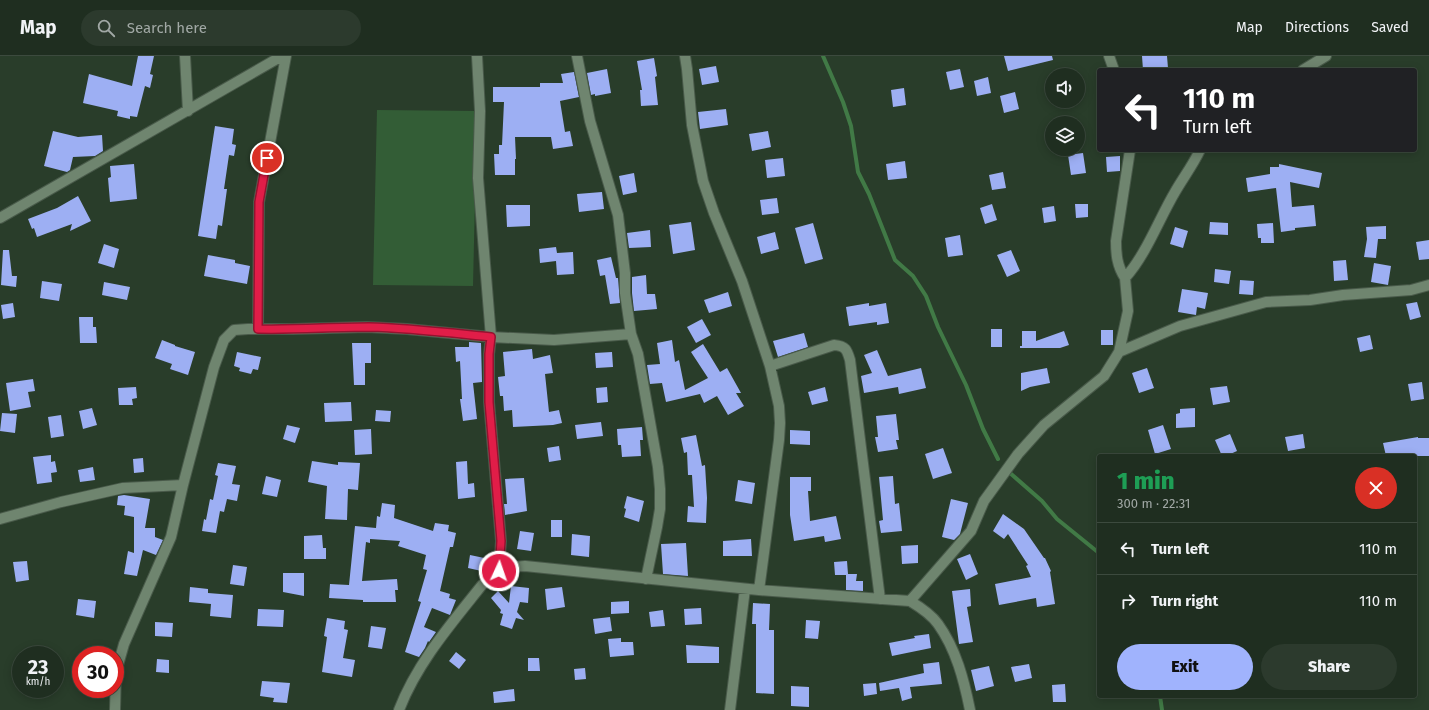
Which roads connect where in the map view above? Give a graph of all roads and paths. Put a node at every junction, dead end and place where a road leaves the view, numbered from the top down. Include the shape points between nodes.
1 (185, 56) edge
2 (282, 56) edge
3 (286, 56) edge
4 (477, 56) edge
5 (577, 56) edge
6 (685, 56) edge
7 (1109, 56) edge
8 (1326, 56) edge
9 (1113, 68) edge
10 (1306, 68) edge
11 (188, 111) junction
12 (1130, 152) edge
13 (1199, 152) edge
14 (0, 218) edge
15 (1125, 278) junction
16 (1429, 285) edge
17 (258, 329) junction
18 (631, 334) junction
19 (491, 337) junction
20 (1119, 352) junction
21 (770, 366) junction
22 (183, 485) junction
23 (0, 519) edge
24 (499, 571) junction
25 (646, 579) junction
26 (745, 589) junction
27 (759, 590) junction
28 (880, 599) junction
29 (910, 601) junction
30 (115, 710) edge
31 (399, 710) edge
32 (730, 710) edge
33 (970, 710) edge

1 - 11 street
2 - 11 street
3 - 17 street via 259,202
4 - 19 street via 480,112 478,178
5 - 18 street via 590,121 618,215
6 - 21 street via 692,125 703,181 742,281
7 - 9 street
8 - 10 street
11 - 14 street
12 - 15 street via 1116,241 1118,263
13 - 15 street via 1137,263
15 - 20 street via 1128,311
16 - 20 street via 1410,290 1266,302 1180,326
17 - 19 street via 367,327
17 - 22 street via 234,330 224,340 214,367
18 - 19 street via 554,340
18 - 25 street via 638,354 660,489 660,509
19 - 24 street via 489,402 501,541
20 - 29 street via 1104,376 1044,425 1018,454 984,501 971,531
21 - 27 street via 780,423
21 - 28 street via 834,345 841,346 847,351
22 - 23 street via 123,488
22 - 30 street via 171,537 124,644 116,672
24 - 25 street via 511,566 525,566
24 - 31 street via 482,585 424,661
25 - 26 street
26 - 27 street
26 - 32 street
27 - 28 street
28 - 29 street
29 - 33 street via 938,623 950,643

